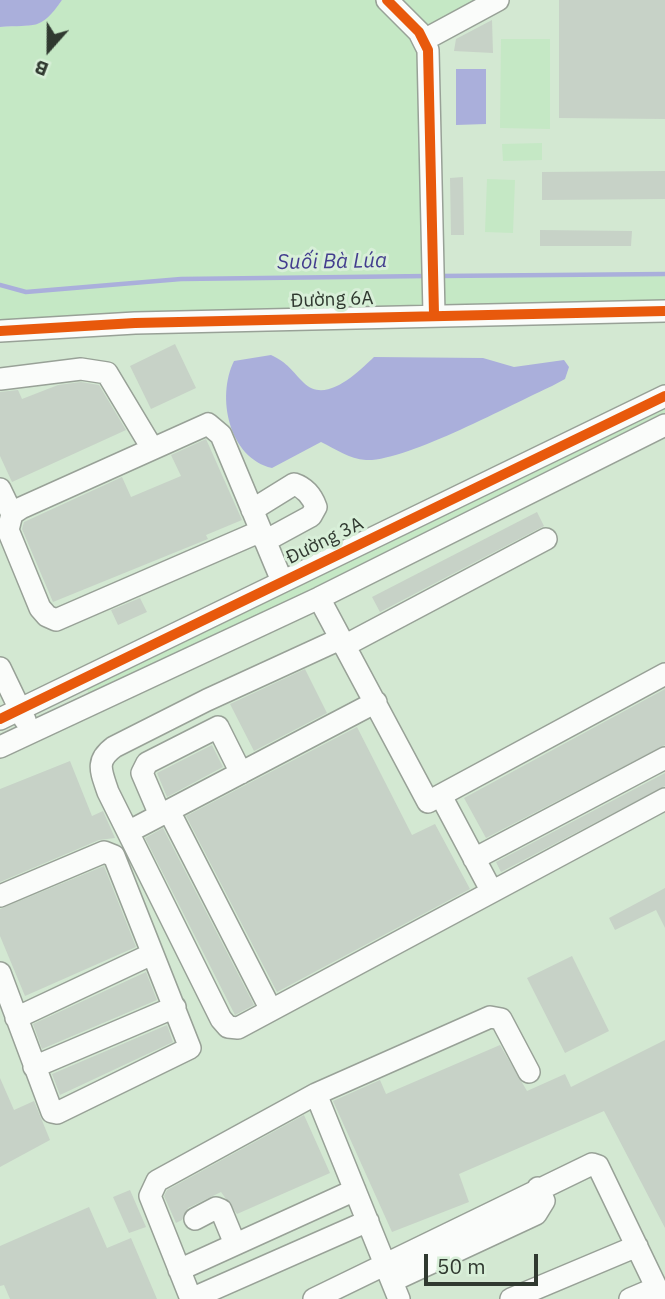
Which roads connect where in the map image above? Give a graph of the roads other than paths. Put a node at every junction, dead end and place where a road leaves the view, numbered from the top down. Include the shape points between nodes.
1 (387, 0) edge
2 (498, 0) edge
3 (424, 40) junction
4 (434, 307) junction
5 (665, 311) edge
6 (0, 331) edge
7 (0, 379) edge
8 (665, 396) edge
9 (662, 433) edge
10 (152, 448) junction
11 (0, 489) edge
12 (252, 509) junction
13 (12, 514) junction
14 (263, 536) junction
15 (545, 539) dead end
16 (282, 581) junction
17 (319, 598) junction
18 (342, 643) junction
19 (0, 668) edge
20 (665, 674) edge
21 (207, 700) junction
22 (376, 702) junction
23 (20, 709) junction
24 (0, 719) edge
25 (218, 727) junction
26 (31, 732) junction
27 (0, 747) edge
28 (665, 758) edge
29 (241, 773) junction
30 (636, 773) junction
31 (441, 796) junction
32 (588, 799) junction
33 (658, 803) edge
34 (164, 813) junction
35 (128, 832) junction
36 (603, 832) junction
37 (474, 859) junction
38 (491, 890) junction
39 (0, 896) edge
40 (152, 954) junction
41 (0, 973) edge
42 (175, 1007) junction
43 (271, 1010) junction
44 (16, 1017) junction
45 (34, 1067) junction
46 (529, 1072) dead end
47 (316, 1094) junction
48 (355, 1190) junction
49 (195, 1219) dead end
50 (368, 1221) junction
51 (235, 1244) junction
52 (636, 1246) junction
53 (179, 1270) junction
54 (392, 1281) edge
55 (659, 1293) edge
56 (191, 1299) edge
57 (314, 1299) edge
58 (511, 1299) edge
59 (630, 1299) edge

1 - 3 street
2 - 3 street
3 - 4 street via 429,61
4 - 5 street, Đường 6A
4 - 6 street, Đường 6A
7 - 10 street via 80,369 107,373
8 - 16 street, Đường 3A
9 - 17 street
10 - 12 street via 208,424 214,426
10 - 13 street
11 - 13 street
12 - 14 street
12 - 14 street via 294,484 313,498 312,516
13 - 14 street via 8,530 40,608 56,620
14 - 16 street
15 - 18 street
16 - 23 street, Đường 3A
17 - 18 street
17 - 26 street
18 - 21 street
18 - 22 street
19 - 23 street
20 - 31 street
21 - 25 street
21 - 35 street via 103,756 99,765
22 - 29 street
22 - 31 street via 425,800
23 - 24 street, Đường 3A
23 - 26 street
25 - 29 street
25 - 34 street via 143,767
26 - 27 street
28 - 30 street
29 - 34 street
30 - 32 street
30 - 33 street
31 - 37 street
32 - 36 street
32 - 37 street
33 - 36 street
34 - 35 street
34 - 43 street
35 - 43 street via 221,1019 238,1028
36 - 38 street
37 - 38 street
38 - 43 street
39 - 40 street via 109,852
40 - 42 street
40 - 44 street
41 - 44 street
42 - 45 street
42 - 45 street via 191,1044 187,1051 57,1113 49,1107
44 - 45 street
46 - 47 street via 501,1019 490,1017
47 - 48 street
47 - 53 street via 157,1181 150,1196
48 - 50 street
48 - 51 street
49 - 51 street via 216,1208 221,1210
50 - 54 street
50 - 56 street
51 - 53 street
52 - 54 street via 598,1166 586,1165 538,1188
52 - 55 street
52 - 58 street
53 - 56 street
54 - 57 street
55 - 59 street

